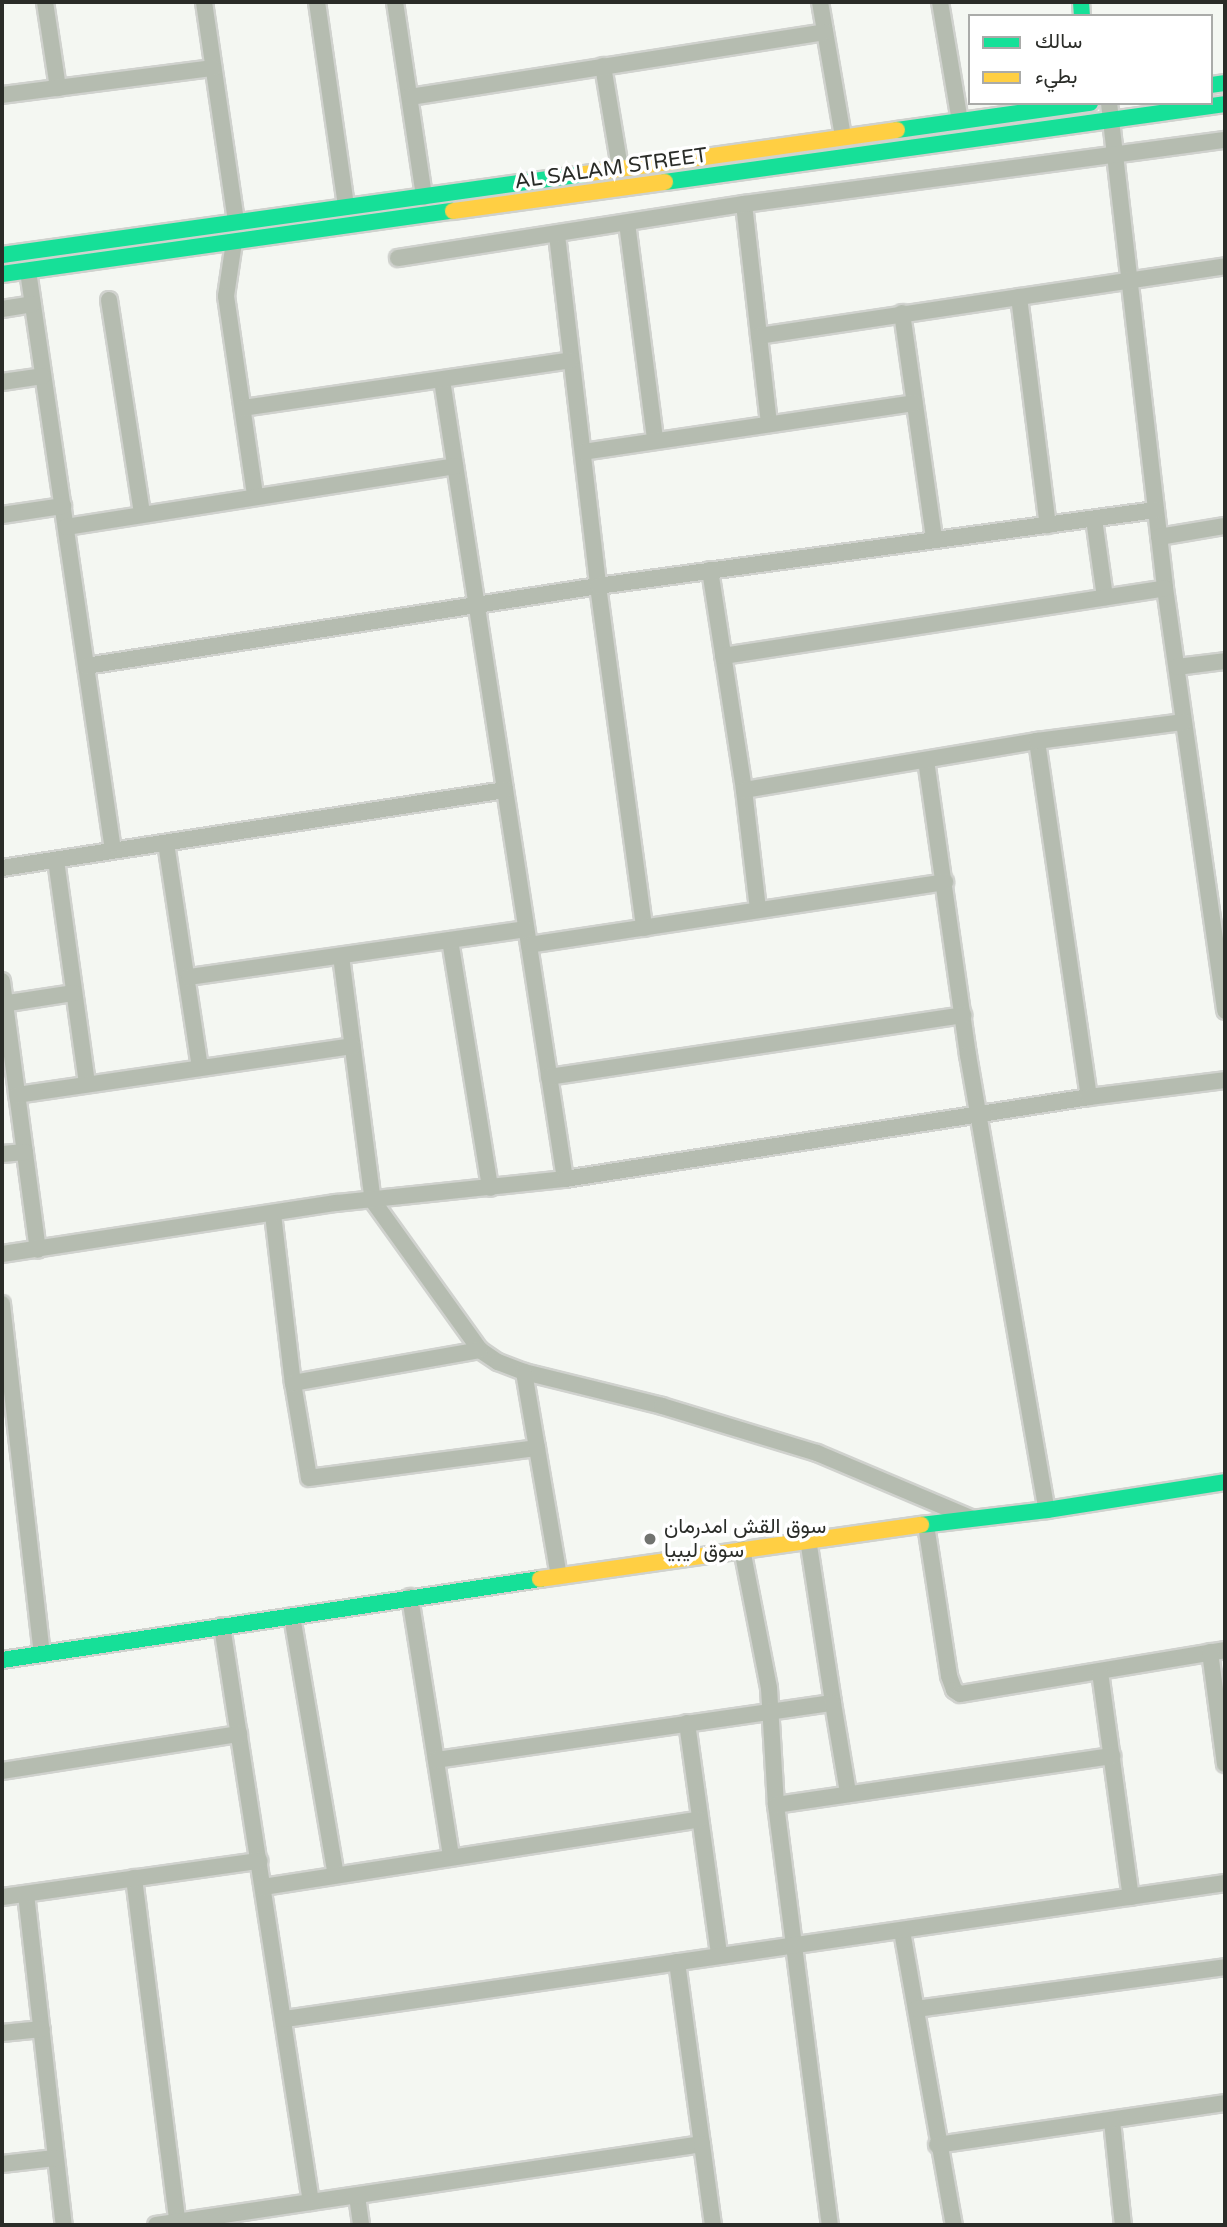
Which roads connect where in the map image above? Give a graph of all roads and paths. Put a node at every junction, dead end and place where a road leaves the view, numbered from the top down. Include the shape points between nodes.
1 (46, 2) edge
2 (204, 2) edge
3 (317, 2) edge
4 (395, 2) edge
5 (820, 2) edge
6 (940, 2) edge
7 (825, 32) junction
8 (603, 66) junction
9 (213, 68) junction
10 (58, 88) junction
11 (2, 95) edge
12 (410, 96) junction
13 (1225, 104) edge
14 (1076, 105) edge
15 (1091, 105) edge
16 (1109, 105) edge
17 (1112, 120) junction
18 (960, 121) junction
19 (1095, 123) junction
20 (843, 136) junction
21 (1225, 140) edge
22 (1115, 157) junction
23 (620, 168) junction
24 (424, 197) junction
25 (744, 204) junction
26 (346, 206) junction
27 (236, 222) junction
28 (627, 223) junction
29 (556, 235) junction
30 (234, 242) junction
31 (2, 255) edge
32 (398, 258) dead end
33 (1225, 265) edge
34 (28, 271) junction
35 (2, 274) edge
36 (1132, 279) junction
37 (1019, 297) junction
38 (109, 300) dead end
39 (33, 304) junction
40 (2, 309) edge
41 (902, 313) junction
42 (758, 336) junction
43 (571, 360) junction
44 (43, 376) junction
45 (442, 380) junction
46 (2, 383) edge
47 (914, 403) junction
48 (243, 408) junction
49 (769, 423) junction
50 (655, 440) junction
51 (583, 452) junction
52 (455, 466) junction
53 (255, 496) junction
54 (62, 506) junction
55 (1156, 510) junction
56 (142, 514) junction
57 (2, 515) edge
58 (1094, 519) junction
59 (1048, 525) junction
60 (1225, 526) edge
61 (66, 527) junction
62 (1159, 537) junction
63 (934, 539) junction
64 (710, 570) junction
65 (598, 586) junction
66 (1165, 588) junction
67 (1105, 597) junction
68 (476, 603) junction
69 (723, 656) junction
70 (1225, 661) edge
71 (86, 666) junction
72 (1177, 667) junction
73 (1184, 722) junction
74 (1037, 741) junction
75 (926, 760) junction
76 (505, 790) junction
77 (744, 790) junction
78 (166, 843) junction
79 (113, 850) junction
80 (56, 860) junction
81 (2, 868) edge
82 (946, 882) junction
83 (758, 909) junction
84 (1220, 923) edge
85 (644, 928) junction
86 (526, 929) junction
87 (450, 940) junction
88 (528, 945) junction
89 (341, 956) junction
90 (188, 977) junction
91 (2, 981) edge
92 (74, 993) junction
93 (3, 1003) edge
94 (1225, 1012) edge
95 (963, 1015) junction
96 (352, 1046) junction
97 (200, 1067) junction
98 (549, 1076) junction
99 (1225, 1080) edge
100 (87, 1084) junction
101 (17, 1095) junction
102 (1089, 1097) junction
103 (980, 1116) junction
104 (25, 1152) junction
105 (2, 1154) edge
106 (565, 1180) junction
107 (490, 1188) junction
108 (373, 1201) junction
109 (273, 1214) junction
110 (38, 1250) junction
111 (2, 1254) edge
112 (2, 1304) edge
113 (480, 1350) junction
114 (524, 1372) junction
115 (293, 1383) junction
116 (537, 1448) junction
117 (1225, 1482) edge
118 (1047, 1510) junction
119 (973, 1519) junction
120 (926, 1525) junction
121 (808, 1539) junction
122 (742, 1549) junction
123 (559, 1576) junction
124 (410, 1597) junction
125 (292, 1615) junction
126 (222, 1626) junction
127 (1217, 1651) edge
128 (41, 1653) junction
129 (2, 1660) edge
130 (1100, 1672) junction
131 (833, 1703) junction
132 (771, 1710) junction
133 (687, 1723) junction
134 (239, 1734) junction
135 (1112, 1756) junction
136 (436, 1760) junction
137 (1225, 1764) edge
138 (2, 1771) edge
139 (848, 1793) junction
140 (776, 1805) junction
141 (700, 1819) junction
142 (451, 1857) junction
143 (259, 1861) junction
144 (336, 1875) junction
145 (134, 1878) junction
146 (1225, 1883) edge
147 (264, 1886) junction
148 (26, 1894) junction
149 (2, 1897) edge
150 (1131, 1897) junction
151 (902, 1931) junction
152 (794, 1945) junction
153 (719, 1955) junction
154 (677, 1962) junction
155 (1225, 1967) edge
156 (916, 2009) junction
157 (285, 2019) junction
158 (42, 2029) junction
159 (2, 2033) edge
160 (1225, 2103) edge
161 (1112, 2121) junction
162 (702, 2144) junction
163 (937, 2146) junction
164 (55, 2158) junction
165 (2, 2164) edge
166 (356, 2196) junction
167 (311, 2202) junction
168 (245, 2219) edge
169 (178, 2224) edge
170 (64, 2225) edge
171 (156, 2225) edge
172 (361, 2225) edge
173 (713, 2225) edge
174 (830, 2225) edge
175 (954, 2225) edge
176 (1124, 2225) edge

1 - 10 street
2 - 9 street
3 - 26 street
4 - 12 street
5 - 7 street
6 - 18 street
7 - 8 street
7 - 20 street
8 - 12 street
8 - 23 street
9 - 10 street
9 - 27 street
10 - 11 street
12 - 24 street
13 - 17 main road, AL SALAM STREET
14 - 18 main road, AL SALAM STREET
15 - 19 main road
16 - 17 street
17 - 19 main road, AL SALAM STREET
17 - 22 street
18 - 20 main road, AL SALAM STREET
19 - 30 main road, AL SALAM STREET
20 - 23 main road, AL SALAM STREET
21 - 22 street
22 - 25 street
22 - 36 street
23 - 24 main road, AL SALAM STREET
24 - 26 main road, AL SALAM STREET
25 - 28 street
25 - 42 street
26 - 27 main road, AL SALAM STREET
27 - 31 main road, AL SALAM STREET
28 - 29 street
28 - 50 street
29 - 32 street
29 - 43 street
30 - 34 main road, AL SALAM STREET
30 - 48 street via 226,296
33 - 36 street
34 - 35 main road, AL SALAM STREET
34 - 39 street
36 - 37 street
36 - 55 street
37 - 41 street
37 - 59 street
38 - 56 street
39 - 40 street
39 - 44 street
41 - 42 street
41 - 47 street
42 - 49 street
43 - 45 street
43 - 51 street
44 - 46 street
44 - 54 street
45 - 48 street
45 - 52 street
47 - 49 street
47 - 63 street
48 - 53 street
49 - 50 street
50 - 51 street
51 - 65 street
52 - 53 street
52 - 68 street
53 - 56 street
54 - 57 street
54 - 61 street
55 - 58 street
55 - 62 street
56 - 61 street
58 - 59 street
58 - 67 street
59 - 63 street
60 - 62 street
61 - 71 street
62 - 66 street
63 - 64 street
64 - 65 street
64 - 69 street
65 - 68 street
65 - 85 street
66 - 67 street
66 - 72 street
67 - 69 street
68 - 71 street
68 - 76 street
69 - 77 street
70 - 72 street
71 - 79 street
72 - 73 street
73 - 74 street
73 - 84 street
74 - 75 street
74 - 102 street
75 - 77 street
75 - 82 street
76 - 78 street
76 - 86 street
77 - 83 street
78 - 79 street
78 - 90 street
79 - 80 street
80 - 81 street
80 - 92 street
82 - 83 street
82 - 95 street
83 - 85 street
84 - 94 street
85 - 88 street
86 - 87 street
86 - 88 street
87 - 89 street
87 - 107 street
88 - 98 street
89 - 90 street
89 - 96 street
90 - 97 street
91 - 93 street
92 - 93 street
92 - 100 street
93 - 101 street
95 - 98 street
95 - 103 street
96 - 97 street
96 - 108 street
97 - 100 street
98 - 106 street
99 - 102 street
100 - 101 street
101 - 104 street
102 - 103 street
103 - 106 street
103 - 118 street
104 - 105 street
104 - 110 street
106 - 107 street
107 - 108 street
108 - 109 street
108 - 113 street
109 - 110 street
109 - 115 street
110 - 111 street
112 - 128 street
113 - 114 street
113 - 115 street
114 - 116 street
114 - 119 street via 750,1431 862,1471
115 - 116 street via 307,1474 313,1479
116 - 123 street
117 - 118 main road
118 - 119 main road
119 - 120 main road
120 - 121 main road
120 - 130 street via 956,1693
121 - 122 main road
121 - 131 street
122 - 123 main road
122 - 132 street
123 - 124 main road
124 - 125 main road
124 - 136 street
125 - 126 main road
125 - 144 street
126 - 128 main road
126 - 134 street
127 - 130 street
127 - 137 street
128 - 129 main road
130 - 135 street
131 - 132 street
131 - 139 street
132 - 133 street
132 - 140 street
133 - 136 street
133 - 141 street
134 - 138 street
134 - 143 street
135 - 139 street
135 - 150 street
136 - 142 street
139 - 140 street
140 - 152 street
141 - 142 street
141 - 153 street
142 - 144 street
143 - 145 street
143 - 147 street
144 - 147 street
145 - 148 street
145 - 169 street
146 - 150 street
147 - 157 street
148 - 149 street
148 - 158 street
150 - 151 street
151 - 152 street
151 - 156 street
152 - 153 street
152 - 174 street
153 - 154 street
154 - 157 street
154 - 162 street
155 - 156 street
156 - 163 street
157 - 167 street
158 - 159 street
158 - 164 street
160 - 161 street
161 - 163 street
161 - 176 street
162 - 166 street
162 - 173 street
163 - 175 street
164 - 165 street
164 - 170 street
166 - 167 street
166 - 172 street
167 - 168 street
168 - 169 street
169 - 171 street

